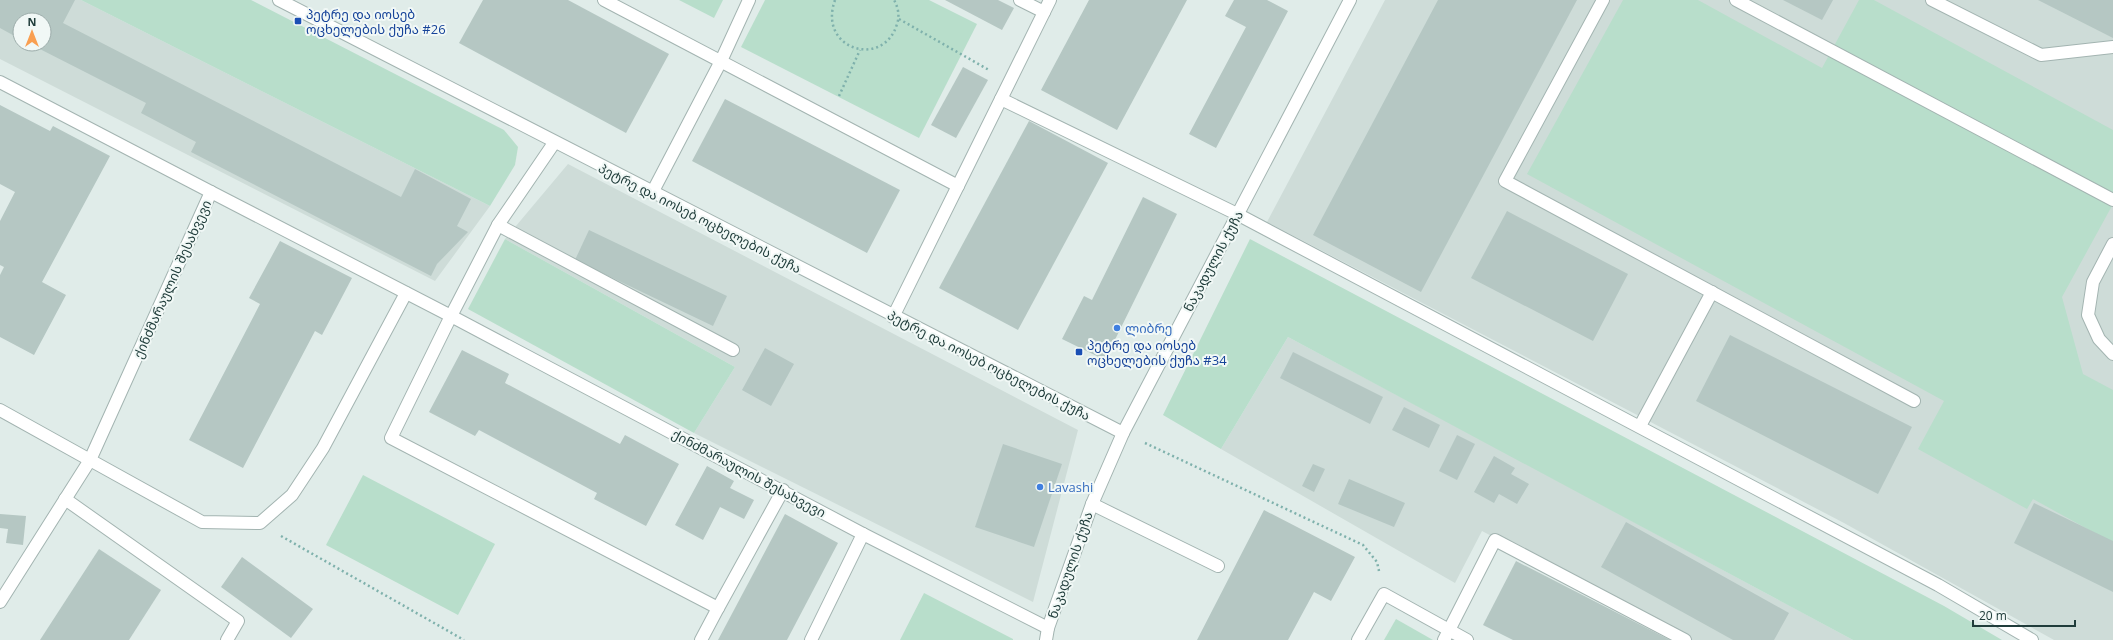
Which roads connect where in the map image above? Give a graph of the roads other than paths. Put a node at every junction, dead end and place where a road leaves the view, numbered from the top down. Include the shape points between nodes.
1 (279, 0) edge
2 (604, 0) edge
3 (749, 0) edge
4 (1020, 0) edge
5 (1050, 0) edge
6 (1350, 0) edge
7 (1603, 0) edge
8 (1736, 0) edge
9 (1932, 0) edge
10 (1044, 12) junction
11 (2113, 47) edge
12 (721, 61) junction
13 (0, 82) edge
14 (1001, 99) junction
15 (554, 143) junction
16 (958, 186) junction
17 (211, 192) junction
18 (652, 193) junction
19 (2113, 200) edge
20 (1237, 214) junction
21 (498, 225) junction
22 (2113, 244) edge
23 (1712, 292) junction
24 (406, 293) junction
25 (451, 316) junction
26 (894, 317) junction
27 (733, 350) dead end
28 (2113, 354) edge
29 (1914, 402) dead end
30 (0, 410) edge
31 (1640, 426) junction
32 (1123, 433) junction
33 (90, 460) junction
34 (783, 490) junction
35 (65, 499) junction
36 (1092, 504) junction
37 (863, 534) junction
38 (1218, 566) dead end
39 (4, 587) edge
40 (0, 602) edge
41 (718, 608) junction
42 (1048, 628) junction
43 (1446, 635) edge
44 (227, 640) edge
45 (701, 640) edge
46 (811, 640) edge
47 (1046, 640) edge
48 (1358, 640) edge
49 (1467, 640) edge
50 (1685, 640) edge
51 (2032, 640) edge

1 - 15 street, პეტრე და იოსებ ოცხელების ქუჩა
2 - 12 street
3 - 12 street
4 - 10 street
5 - 10 street
6 - 20 street, ნაკადულის ქუჩა
7 - 23 street via 1505,181
8 - 19 street
9 - 11 street via 2040,55
10 - 14 street
12 - 16 street
12 - 18 street
13 - 17 street
14 - 16 street
14 - 20 street
15 - 18 street, პეტრე და იოსებ ოცხელების ქუჩა
15 - 21 street
16 - 26 street
17 - 24 street, ქინძმარაულის შესახვევი
17 - 33 street, ქინძმარაულის შესახვევი
18 - 26 street, პეტრე და იოსებ ოცხელების ქუჩა
20 - 31 street
20 - 32 street, ნაკადულის ქუჩა
21 - 25 street
21 - 27 street
22 - 28 street via 2093,282 2088,314 2098,339
23 - 29 street
23 - 31 street
24 - 25 street, ქინძმარაულის შესახვევი
24 - 33 street via 323,448 292,495 260,524 202,522
25 - 34 street, ქინძმარაულის შესახვევი
25 - 41 street via 391,438
26 - 32 street, პეტრე და იოსებ ოცხელების ქუჩა
30 - 33 street
31 - 51 street via 1938,585
32 - 36 street, ნაკადულის ქუჩა
33 - 35 street, ქინძმარაულის შესახვევი
34 - 37 street, ქინძმარაულის შესახვევი
34 - 41 street
35 - 39 street, ქინძმარაულის შესახვევი
35 - 44 street via 238,621
36 - 38 street
36 - 42 street, ნაკადულის ქუჩა
37 - 42 street, ქინძმარაულის შესახვევი
37 - 46 street
39 - 40 street, ქინძმარაულის შესახვევი
41 - 45 street
42 - 47 street, ნაკადულის ქუჩა
43 - 48 street via 1384,594
43 - 49 street
43 - 50 street via 1495,540

